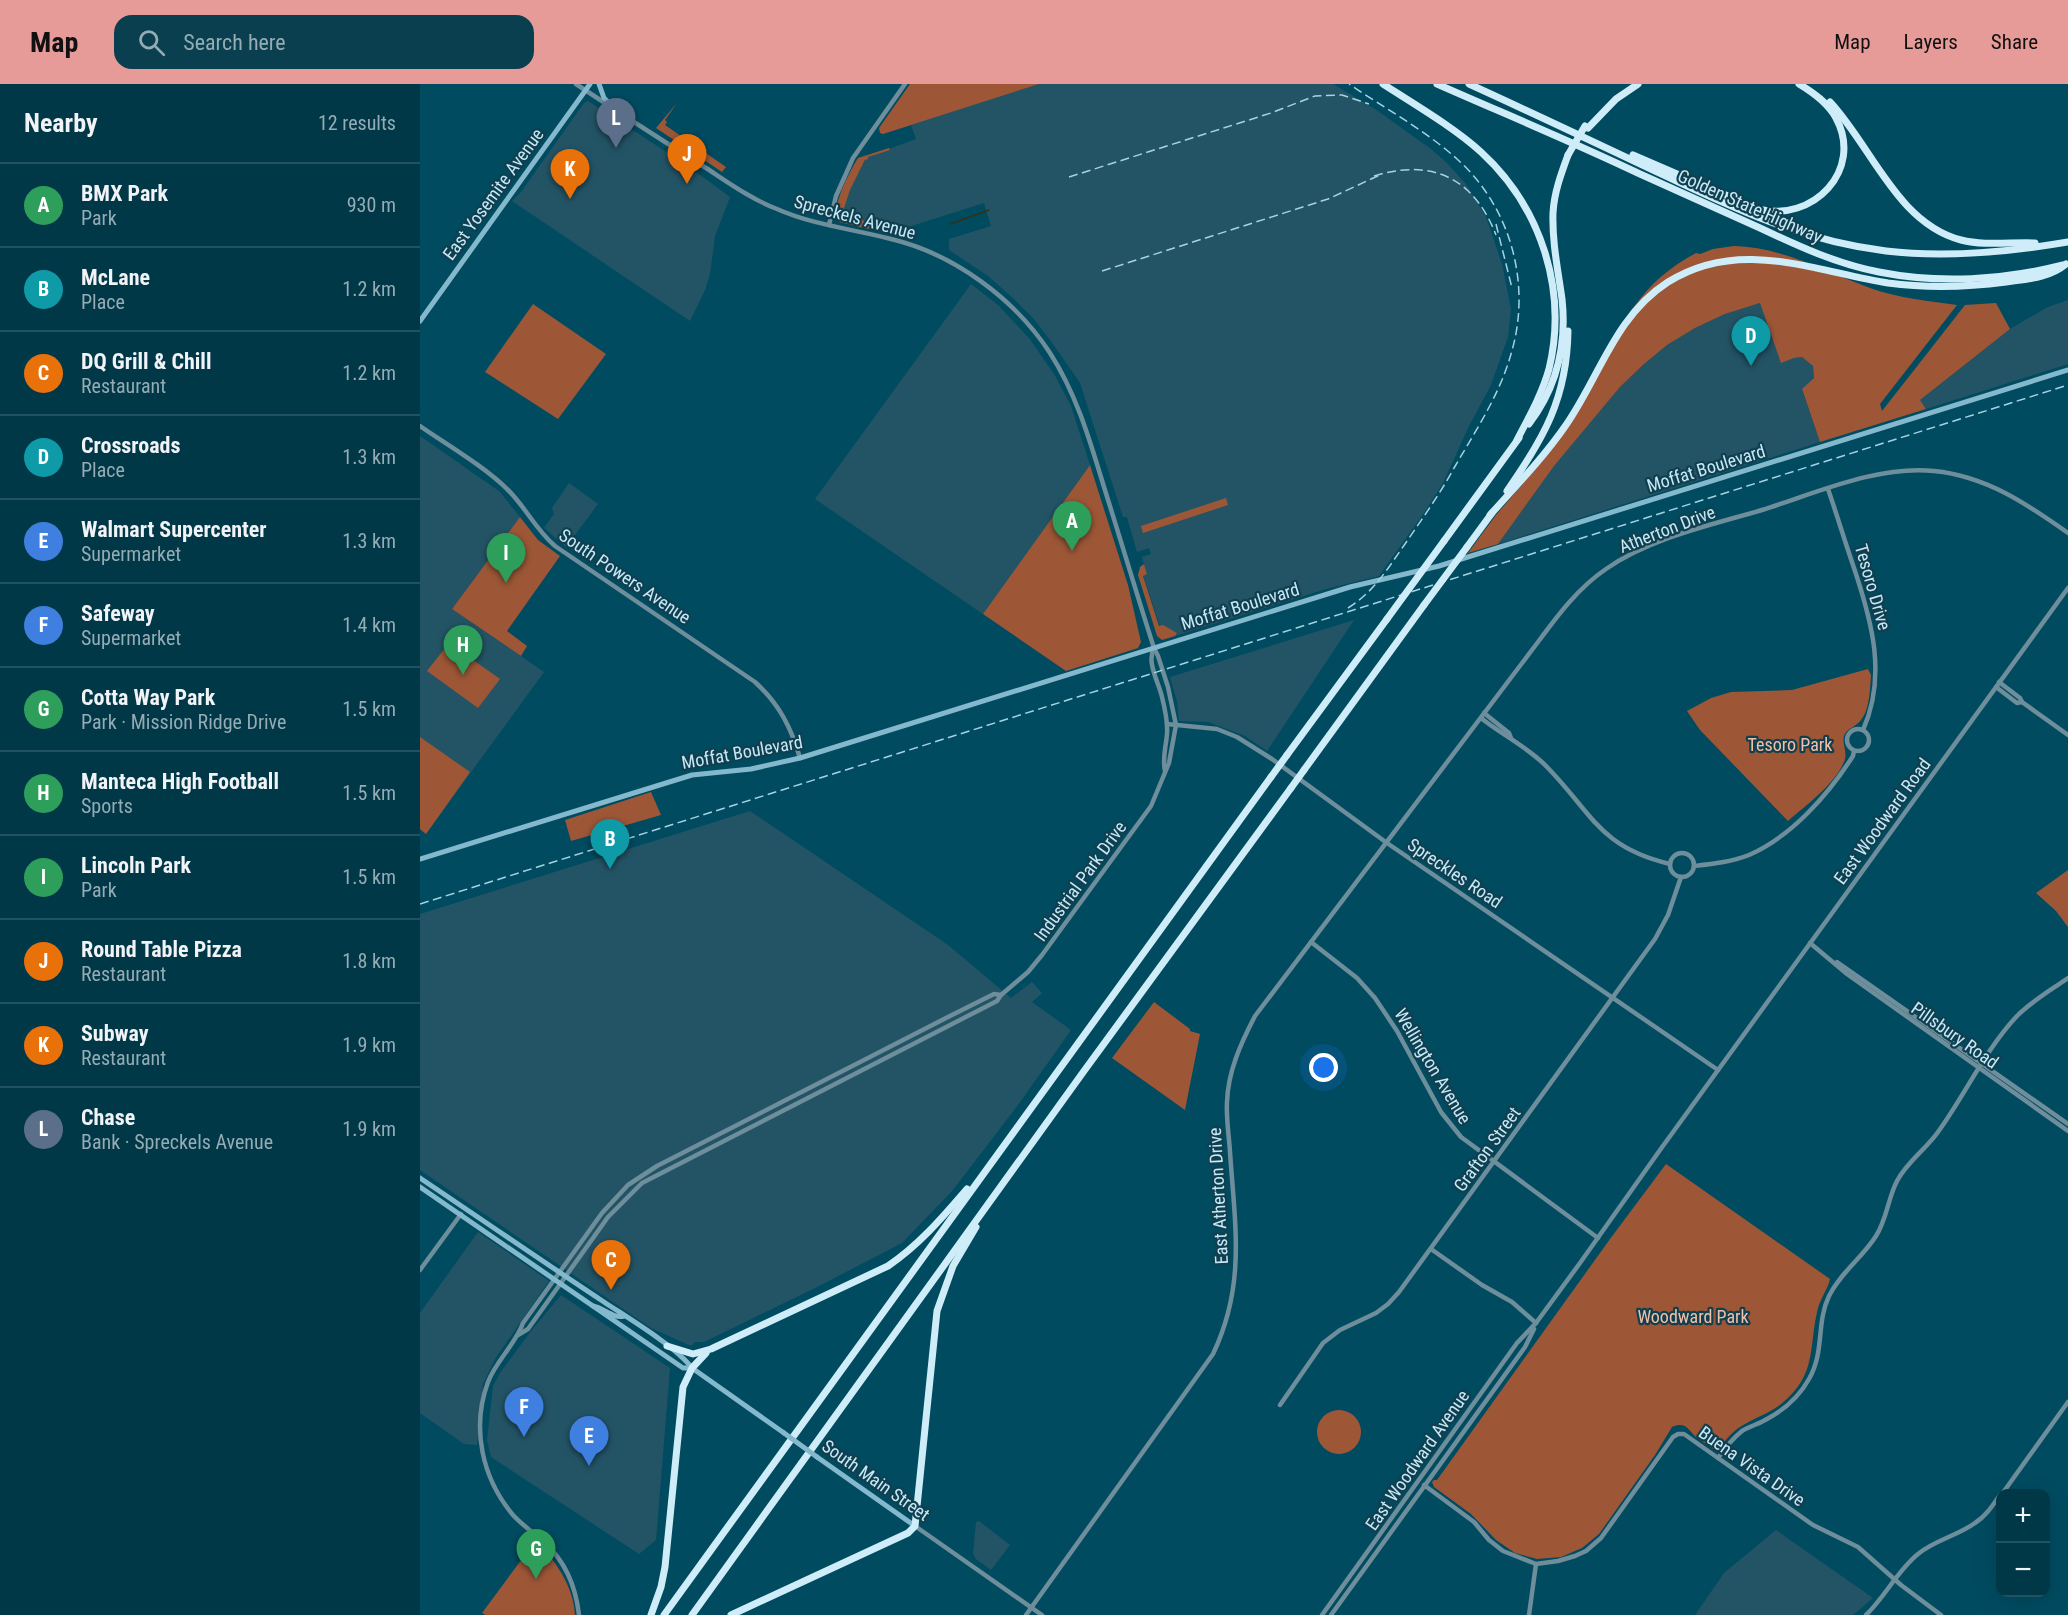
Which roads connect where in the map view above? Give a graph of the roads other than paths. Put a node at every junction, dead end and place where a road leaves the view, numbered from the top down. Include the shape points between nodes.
1 (576, 84) edge
2 (590, 84) edge
3 (599, 84) edge
4 (905, 84) edge
5 (1383, 84) edge
6 (1437, 84) edge
7 (1469, 84) edge
8 (1631, 84) edge
9 (1638, 84) edge
10 (1799, 84) edge
11 (1807, 84) edge
12 (585, 91) junction
13 (619, 112) junction
14 (1587, 127) junction
15 (1585, 139) junction
16 (1570, 156) junction
17 (829, 225) junction
18 (2068, 242) edge
19 (2055, 244) junction
20 (2067, 264) edge
21 (420, 321) edge
22 (2068, 370) edge
23 (420, 426) edge
24 (1517, 440) junction
25 (1828, 489) junction
26 (1490, 515) junction
27 (2068, 533) edge
28 (2068, 588) edge
29 (1154, 648) junction
30 (1997, 685) junction
31 (1482, 716) junction
32 (1167, 724) junction
33 (1176, 725) junction
34 (1863, 730) junction
35 (2068, 735) edge
36 (1854, 751) junction
37 (800, 758) junction
38 (1165, 772) junction
39 (1387, 843) junction
40 (420, 860) edge
41 (1671, 864) junction
42 (1694, 866) junction
43 (1681, 877) junction
44 (1311, 942) junction
45 (1810, 943) junction
46 (2068, 978) edge
47 (1001, 995) junction
48 (1613, 997) junction
49 (1981, 1066) junction
50 (1718, 1070) junction
51 (752, 1117) junction
52 (2068, 1124) edge
53 (754, 1125) junction
54 (2068, 1131) edge
55 (719, 1134) junction
56 (722, 1141) junction
57 (1495, 1161) junction
58 (982, 1176) junction
59 (420, 1178) edge
60 (420, 1187) edge
61 (981, 1213) junction
62 (461, 1214) junction
63 (485, 1222) junction
64 (1598, 1238) junction
65 (1431, 1250) junction
66 (420, 1270) edge
67 (559, 1272) junction
68 (565, 1276) junction
69 (554, 1279) junction
70 (560, 1284) junction
71 (591, 1306) junction
72 (624, 1316) junction
73 (1536, 1323) junction
74 (518, 1335) junction
75 (651, 1335) junction
76 (646, 1342) junction
77 (667, 1346) junction
78 (711, 1349) junction
79 (692, 1368) junction
80 (2068, 1402) edge
81 (1280, 1405) dead end
82 (1718, 1458) junction
83 (1424, 1485) junction
84 (2005, 1489) edge
85 (1996, 1501) edge
86 (915, 1526) junction
87 (1536, 1564) junction
88 (1895, 1580) junction
89 (1031, 1607) junction
90 (579, 1615) edge
91 (651, 1615) edge
92 (664, 1615) edge
93 (692, 1615) edge
94 (731, 1615) edge
95 (1026, 1615) edge
96 (1042, 1615) edge
97 (1322, 1615) edge
98 (1331, 1615) edge
99 (1529, 1615) edge
100 (1866, 1615) edge
101 (1941, 1615) edge

1 - 12 street, Spreckels Avenue
2 - 12 main road, East Yosemite Avenue
3 - 13 main road via 604,98
4 - 17 street via 853,158 836,196
5 - 24 highway via 1492,162 1526,207 1542,242 1554,293 1553,346 1544,385
6 - 20 highway, Golden State Highway via 1839,261 1907,277 1970,279
7 - 15 highway, Golden State Highway
8 - 14 highway via 1604,105
9 - 14 highway
10 - 15 highway via 1823,101 1835,116 1844,150 1832,184 1817,199 1796,210 1774,212 1758,208 1603,142
11 - 19 highway via 1837,109 1901,199 1926,223 1947,235 1979,243
12 - 13 street, Spreckels Avenue
12 - 21 main road, East Yosemite Avenue
13 - 17 street, Spreckels Avenue via 757,200 798,218
14 - 16 highway, bridge
15 - 19 highway, Golden State Highway via 1729,207 1819,238 1887,251 1930,254
16 - 24 highway via 1560,178 1553,211 1562,350 1548,394
16 - 26 highway via 1557,222 1568,314 1565,373 1541,439
17 - 29 street, Spreckels Avenue via 894,239 958,266 1012,308 1044,345 1067,382 1085,425
18 - 19 highway, Golden State Highway
20 - 26 highway via 2056,272 2023,280 1919,286 1765,259 1731,259 1688,271 1654,292 1632,314 1567,423
22 - 29 main road, Moffat Boulevard via 1449,563 1350,587
23 - 37 street, South Powers Avenue via 502,484 555,546 755,682 783,714
24 - 58 highway, bridge
25 - 27 street, Atherton Drive via 1895,471 1958,474 1999,489
25 - 31 street, Atherton Drive via 1642,548 1606,568 1580,590
25 - 34 street, Tesoro Drive via 1872,623 1876,670 1870,714
26 - 61 highway, bridge
28 - 30 street, East Woodward Road
29 - 32 street, Industrial Park Drive via 1150,658
29 - 33 street, Industrial Park Drive
29 - 37 main road, Moffat Boulevard
30 - 35 street via 2017,703 2022,702
30 - 45 street, East Woodward Road
31 - 39 street, Atherton Drive
31 - 41 street via 1546,766 1610,837 1633,852
32 - 33 street, Spreckles Road
32 - 38 street, Industrial Park Drive via 1162,762
33 - 38 street, Industrial Park Drive
33 - 39 street, Spreckles Road via 1217,729 1237,737
34 - 36 street via 1869,737 1868,745
34 - 36 street via 1856,729 1847,735 1848,746
36 - 42 street via 1833,786 1773,842 1747,855
37 - 40 main road, Moffat Boulevard via 751,769 692,775
38 - 47 street, Industrial Park Drive via 1151,806 1113,860 1028,972
39 - 44 street, East Atherton Drive
39 - 48 street, Spreckles Road
41 - 42 street via 1675,856 1683,854 1691,858
41 - 43 street via 1673,873
42 - 43 street via 1690,874
43 - 48 street, Grafton Street via 1661,928
44 - 57 street, Wellington Avenue via 1357,978 1375,998 1448,1122 1471,1146
44 - 89 street, East Atherton Drive via 1255,1016 1230,1076 1227,1102 1237,1253 1233,1294 1223,1333 1213,1354
45 - 49 street, Pillsbury Road via 1846,974
45 - 50 street, East Woodward Road
46 - 49 street via 2017,1016
47 - 51 street, Industrial Park Drive via 994,994
47 - 53 street, Industrial Park Drive via 997,1001
48 - 50 street, Spreckles Road
48 - 57 street, Grafton Street
49 - 52 street, Pillsbury Road
49 - 54 street, Pillsbury Road
49 - 82 street via 1932,1141 1902,1173 1877,1235 1829,1295 1818,1360 1805,1386 1783,1409 1741,1432
50 - 64 street, East Woodward Avenue
51 - 53 street
51 - 55 street, Industrial Park Drive
53 - 56 street, Industrial Park Drive
55 - 56 street
55 - 67 street, Industrial Park Drive via 628,1185
56 - 68 street, Industrial Park Drive via 651,1177 632,1191
57 - 64 street, Wellington Avenue
57 - 65 street, Grafton Street
58 - 78 highway via 933,1228 888,1266
58 - 92 highway
59 - 63 main road, South Main Street
60 - 62 main road, South Main Street
61 - 86 highway via 950,1273 937,1311
61 - 93 highway
62 - 63 main road
62 - 66 street
62 - 69 main road, South Main Street
63 - 67 main road, South Main Street
64 - 73 street, East Woodward Avenue
65 - 73 street via 1512,1302
65 - 81 street, Grafton Street via 1388,1304 1323,1343
67 - 68 main road, South Main Street
67 - 69 street, Industrial Park Drive
68 - 70 street, Industrial Park Drive
68 - 72 main road, South Main Street
69 - 70 main road, South Main Street
69 - 74 street, Industrial Park Drive
70 - 71 main road, South Main Street
70 - 74 street, Industrial Park Drive via 528,1329
71 - 72 main road
71 - 76 main road, South Main Street
72 - 75 main road, South Main Street
73 - 83 street, East Woodward Avenue via 1525,1347
73 - 97 street, East Woodward Avenue via 1504,1361
74 - 90 street via 488,1380 480,1416 483,1455 504,1503 562,1564
75 - 76 main road
75 - 77 main road, South Main Street
76 - 79 main road, South Main Street via 683,1368
77 - 78 highway via 693,1354
77 - 79 main road, South Main Street
78 - 79 highway
79 - 86 main road, South Main Street, bridge
79 - 91 highway via 683,1388 665,1567
80 - 84 street
82 - 87 street, Buena Vista Drive via 1684,1434 1676,1435 1593,1546 1569,1558
82 - 88 street, Buena Vista Drive via 1813,1526 1857,1547
83 - 87 street via 1474,1522 1503,1551
83 - 98 street, East Woodward Avenue
85 - 88 street via 1975,1523 1920,1552
86 - 89 street, South Main Street
86 - 94 highway via 908,1533
87 - 99 street
88 - 100 street
88 - 101 street, Buena Vista Drive
89 - 95 street, East Atherton Drive
89 - 96 street, South Main Street

